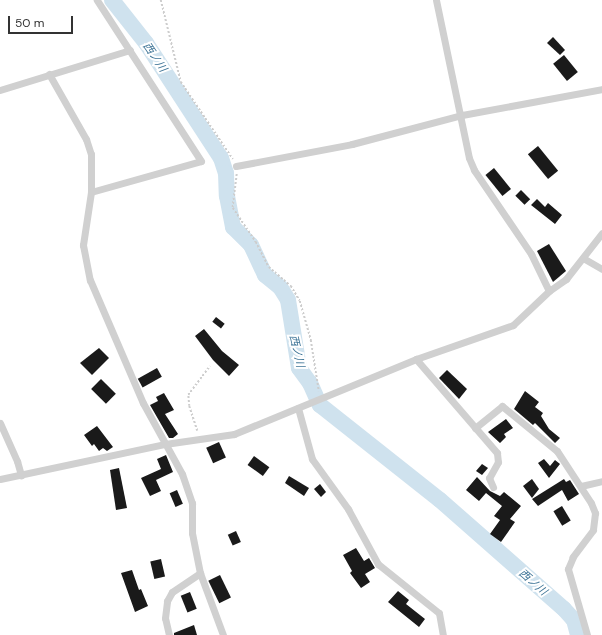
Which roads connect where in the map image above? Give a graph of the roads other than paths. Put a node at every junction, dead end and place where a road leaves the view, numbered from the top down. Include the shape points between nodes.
1 (97, 0) edge
2 (436, 0) edge
3 (130, 50) junction
4 (49, 74) junction
5 (602, 89) edge
6 (0, 90) edge
7 (462, 115) junction
8 (236, 166) road end
9 (91, 192) junction
10 (602, 233) edge
11 (583, 258) junction
12 (602, 269) edge
13 (549, 291) junction
14 (416, 359) junction
15 (298, 408) junction
16 (0, 424) edge
17 (475, 428) junction
18 (165, 444) junction
19 (20, 475) junction
20 (0, 479) edge
21 (602, 481) edge
22 (581, 486) junction
23 (493, 487) dead end
24 (200, 573) junction
25 (169, 635) edge
26 (223, 635) edge
27 (443, 635) edge
28 (587, 635) edge

1 - 3 street
2 - 7 street
3 - 4 street
3 - 9 street via 201,161
4 - 6 street
4 - 9 street via 89,147 92,162
5 - 7 street
7 - 8 street via 352,144
7 - 13 street via 469,158 474,170 516,229 542,272
9 - 18 street via 83,245 88,276 130,375
10 - 11 street
11 - 12 street
11 - 13 street via 566,279
13 - 14 street via 513,326
14 - 15 street
14 - 17 street
15 - 18 street via 234,434
15 - 27 street via 312,459 348,509 378,564 440,613
16 - 19 street via 17,461
17 - 22 street via 502,406 557,451
17 - 23 street via 497,453 498,462 489,478
18 - 19 street
18 - 24 street via 182,474 192,503 192,534
19 - 20 street
21 - 22 street
22 - 28 street via 591,502 595,520 593,530 573,557 568,569
24 - 25 street via 172,592 167,601 165,611
24 - 26 street

